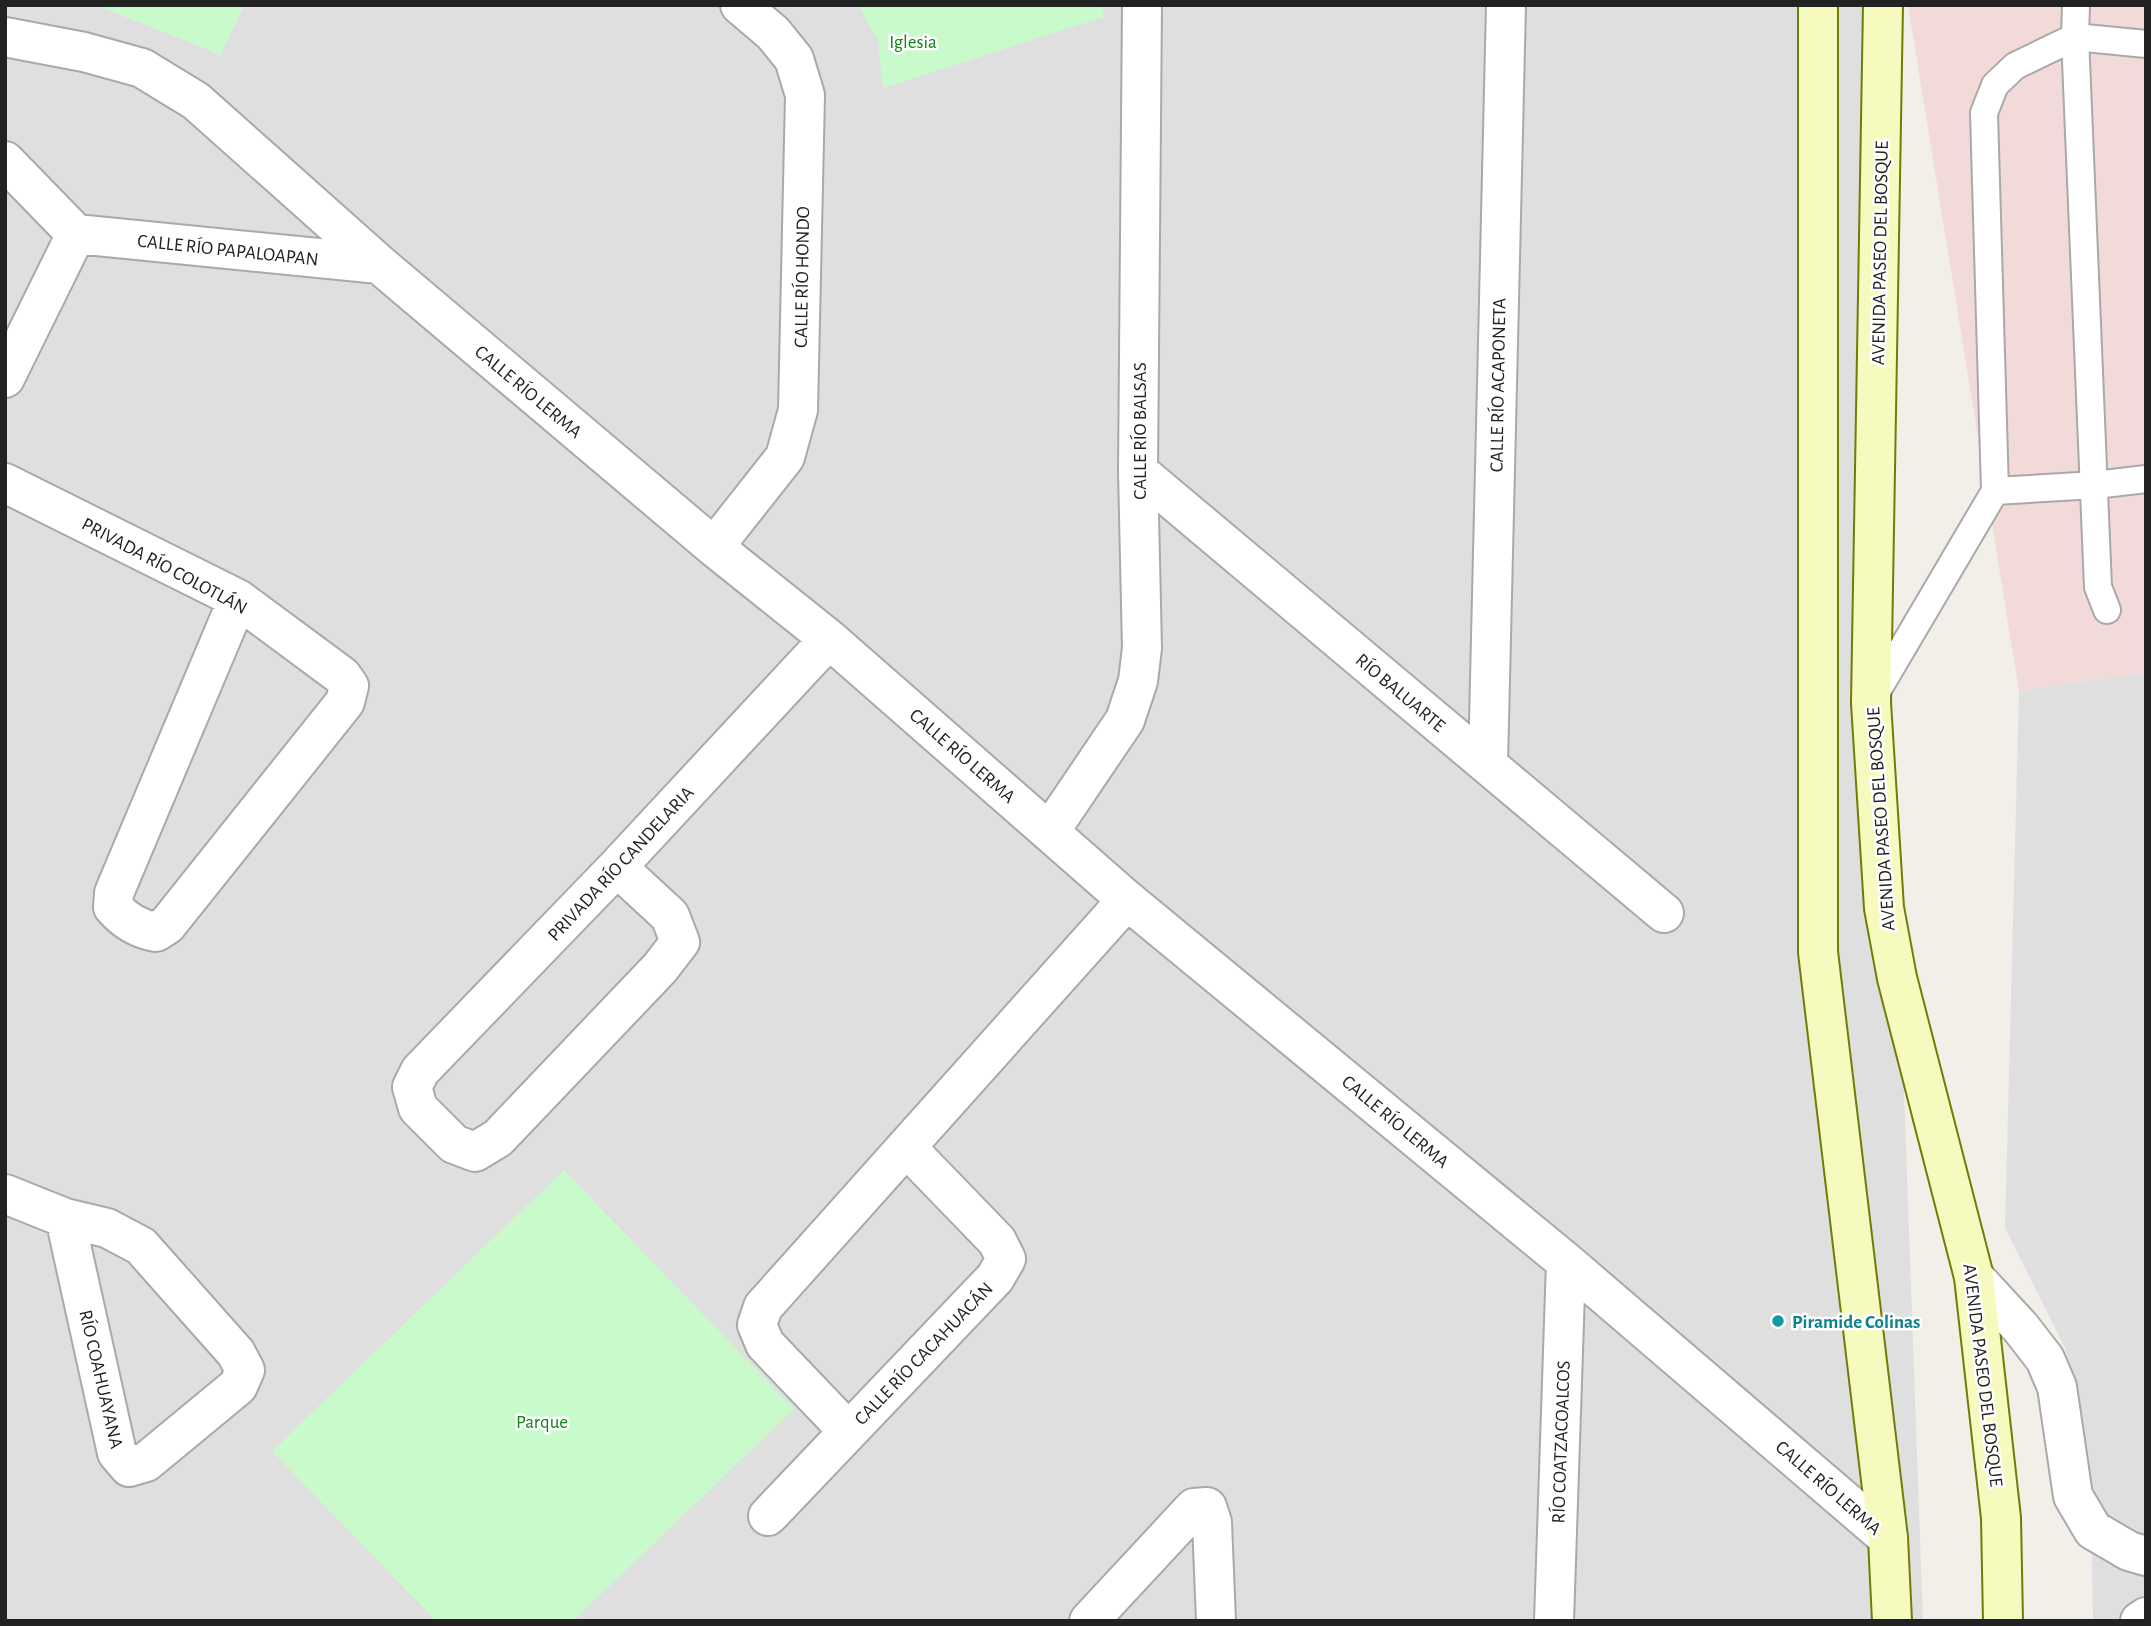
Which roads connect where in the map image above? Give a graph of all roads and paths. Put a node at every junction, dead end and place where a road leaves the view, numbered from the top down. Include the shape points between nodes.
1 (740, 5) edge
2 (1142, 5) edge
3 (1506, 5) edge
4 (1818, 5) edge
5 (1883, 5) edge
6 (2076, 5) edge
7 (5, 37) edge
8 (2075, 37) junction
9 (2146, 44) edge
10 (5, 162) edge
11 (76, 234) junction
12 (379, 264) junction
13 (5, 378) edge
14 (1138, 471) junction
15 (2146, 478) edge
16 (5, 483) edge
17 (2095, 485) junction
18 (1995, 491) junction
19 (714, 547) junction
20 (238, 599) junction
21 (2107, 610) dead end
22 (829, 639) junction
23 (1871, 703) junction
24 (1488, 764) junction
25 (1051, 831) junction
26 (617, 867) junction
27 (1127, 900) junction
28 (1664, 913) dead end
29 (907, 1148) junction
30 (5, 1194) edge
31 (65, 1218) junction
32 (1566, 1262) junction
33 (1975, 1278) junction
34 (849, 1431) junction
35 (768, 1516) dead end
36 (1888, 1538) junction
37 (2146, 1556) edge
38 (2146, 1617) edge
39 (1089, 1621) edge
40 (1216, 1621) edge
41 (1554, 1621) edge
42 (1892, 1621) edge
43 (2003, 1621) edge
44 (2140, 1621) edge

1 - 19 street, CALLE RÍO HONDO via 773,33 794,59 805,95 798,410 785,457
2 - 14 street, CALLE RÍO BALSAS
3 - 24 street, CALLE RÍO ACAPONETA
4 - 36 main road via 1818,952
5 - 23 main road, AVENIDA PASEO DEL BOSQUE
6 - 8 lane
7 - 12 street, CALLE RÍO LERMA via 142,68 174,87 196,101
8 - 9 lane
8 - 17 lane
8 - 18 lane via 2015,66 1995,85 1984,113
10 - 11 street
11 - 12 street, CALLE RÍO PAPALOAPAN
11 - 13 street
12 - 19 street, CALLE RÍO LERMA
14 - 24 street, RÍO BALUARTE
14 - 25 street, CALLE RÍO BALSAS via 1142,648 1138,681 1125,720
15 - 17 lane
16 - 20 street, PRIVADA RÍO COLOTLÁN
17 - 18 lane
17 - 21 lane via 2098,587
18 - 23 lane
19 - 22 street, CALLE RÍO LERMA
20 - 20 street, PRIVADA RÍO COLOTLÁN via 342,676 349,686 345,702 167,925 156,932 142,930 113,907 114,894
22 - 25 street, CALLE RÍO LERMA
22 - 26 street, PRIVADA RÍO CANDELARIA
23 - 33 main road, AVENIDA PASEO DEL BOSQUE via 1884,908 1896,978
24 - 28 street, RÍO BALUARTE
25 - 27 street, CALLE RÍO LERMA
26 - 26 street, PRIVADA RÍO CANDELARIA via 420,1071 412,1087 418,1108 454,1144 475,1152 498,1138 680,942 670,916
27 - 29 street, CALLE RÍO CACAHUACÁN
27 - 32 street, CALLE RÍO LERMA
29 - 34 street, CALLE RÍO CACAHUACÁN via 763,1307 757,1325 765,1344
29 - 34 street, CALLE RÍO CACAHUACÁN via 997,1241 1006,1259 995,1278
30 - 31 street
31 - 31 street, RÍO COAHUAYANA via 117,1453 128,1467 146,1462 238,1386 245,1370 236,1353 141,1246 107,1228
32 - 36 street, CALLE RÍO LERMA
32 - 41 street, RÍO COATZACOALCOS
33 - 37 street via 2045,1359 2057,1387 2073,1496 2093,1530
33 - 43 main road, AVENIDA PASEO DEL BOSQUE via 2001,1518
34 - 35 street, CALLE RÍO CACAHUACÁN
36 - 42 main road
38 - 44 street
39 - 40 street via 1194,1508 1207,1507 1212,1522

